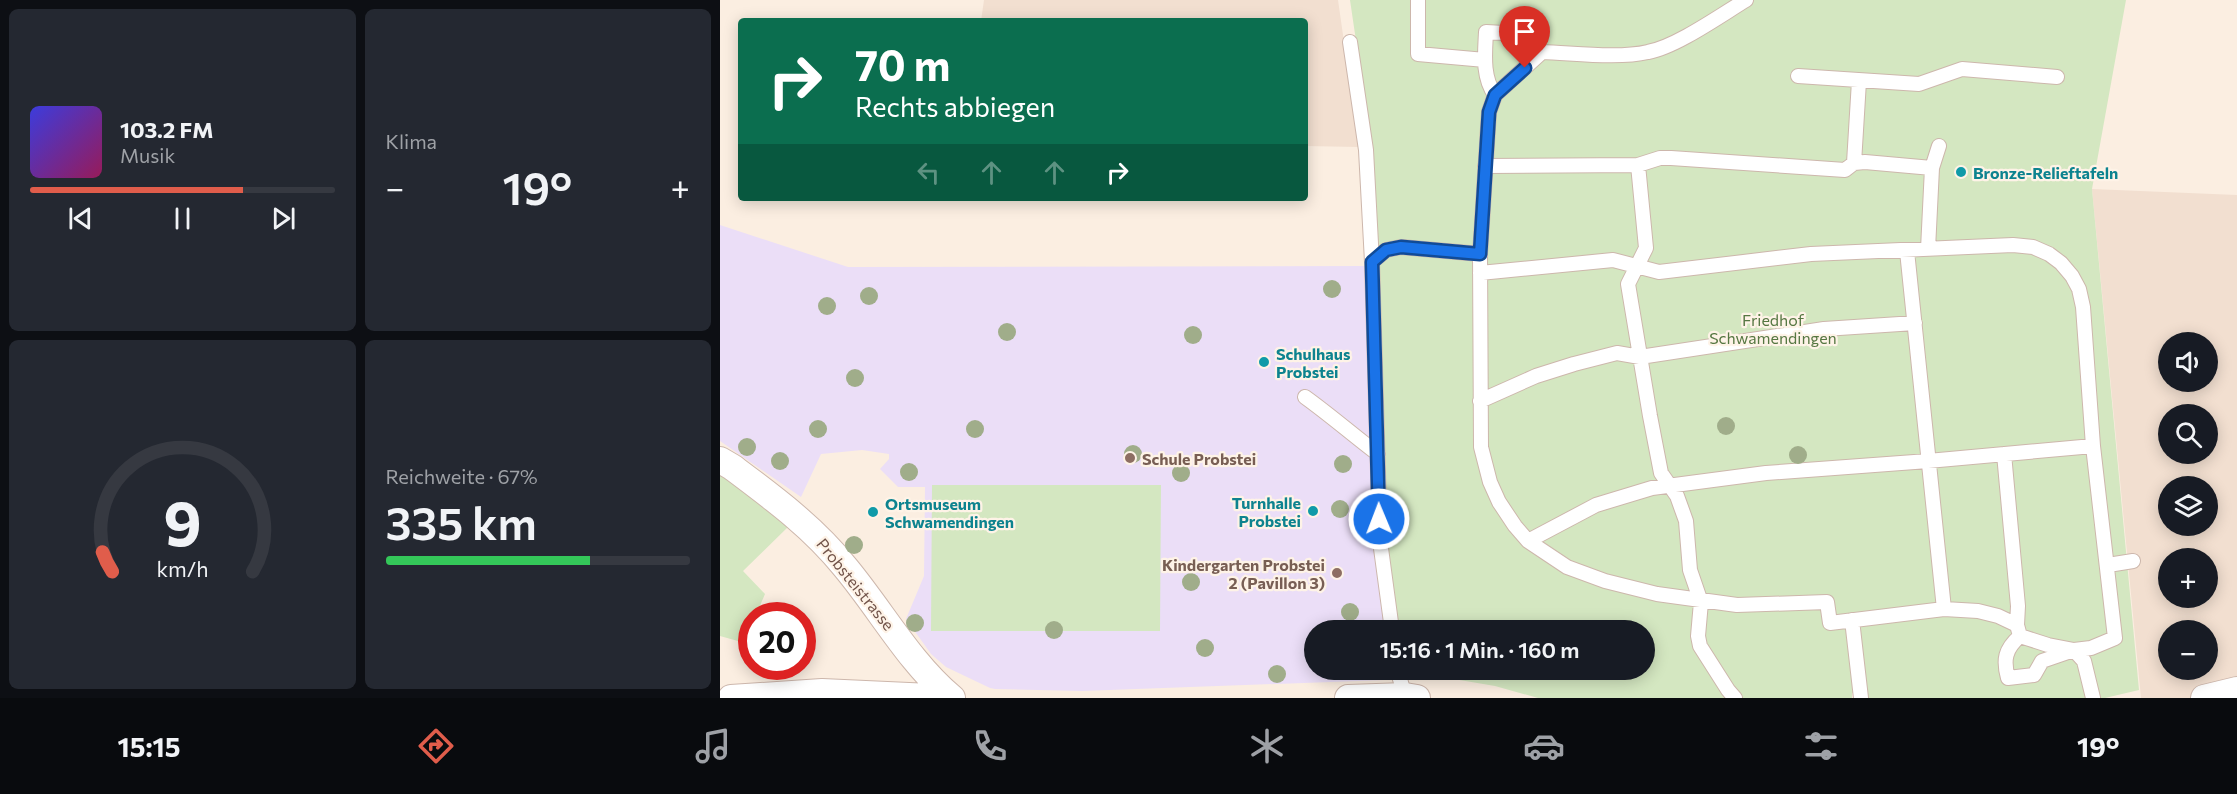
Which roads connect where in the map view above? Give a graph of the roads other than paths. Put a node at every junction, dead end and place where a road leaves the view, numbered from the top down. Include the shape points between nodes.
1 (1418, 0) edge
2 (1741, 1) edge
3 (1350, 42) dead end
4 (1542, 52) junction
5 (1485, 60) junction
6 (1798, 76) dead end
7 (2057, 77) dead end
8 (1858, 81) junction
9 (1495, 95) junction
10 (1939, 146) dead end
11 (1854, 163) junction
12 (1638, 165) junction
13 (1485, 166) junction
14 (1932, 168) junction
15 (1928, 249) junction
16 (1907, 251) junction
17 (1480, 254) junction
18 (1372, 262) junction
19 (1638, 266) junction
20 (1480, 273) junction
21 (1915, 323) junction
22 (1640, 357) junction
23 (1305, 397) dead end
24 (1480, 401) junction
25 (2093, 446) junction
26 (1377, 453) junction
27 (2004, 454) junction
28 (720, 460) edge
29 (1928, 461) junction
30 (1669, 486) junction
31 (1528, 541) junction
32 (2133, 561) dead end
33 (2108, 565) junction
34 (1701, 602) junction
35 (1944, 609) junction
36 (1391, 620) edge
37 (1852, 620) junction
38 (2018, 631) junction
39 (2074, 650) junction
40 (1402, 680) edge
41 (2237, 690) edge
42 (1411, 697) edge
43 (731, 698) edge
44 (952, 698) edge
45 (1347, 698) edge
46 (1736, 698) edge
47 (1861, 698) edge
48 (2093, 698) edge
49 (2204, 698) edge

1 - 5 lane via 1418,54
2 - 4 lane via 1669,45 1650,52
3 - 18 lane via 1366,150
4 - 5 lane via 1522,34 1486,32
4 - 9 lane
5 - 9 lane via 1489,87
6 - 8 lane
7 - 8 lane via 1962,69 1919,84
8 - 11 lane
9 - 13 lane via 1489,112
10 - 14 lane
11 - 12 lane via 1845,170 1671,158
11 - 14 lane
12 - 13 lane
12 - 19 lane via 1646,248
13 - 17 lane
14 - 15 lane
15 - 16 lane
15 - 25 lane via 2013,245 2049,254 2061,263 2075,282 2083,307
16 - 19 lane via 1811,254 1659,272
16 - 21 lane
17 - 18 lane via 1401,247 1386,250
17 - 20 lane
18 - 26 lane
19 - 20 lane via 1613,260
19 - 22 lane via 1628,284
20 - 24 lane
21 - 22 lane via 1824,329
21 - 29 lane
22 - 24 lane via 1617,353 1574,364
22 - 30 lane via 1661,473
23 - 26 lane
24 - 31 lane via 1480,447 1490,482 1499,502
25 - 27 lane
25 - 33 lane
26 - 36 lane via 1380,541
27 - 29 lane
27 - 38 lane
28 - 44 street, Probsteistrasse via 809,528 844,565 931,681
29 - 30 lane via 1766,472
29 - 35 lane
30 - 31 lane via 1596,505
30 - 34 lane via 1686,521 1690,570
31 - 34 lane via 1567,567 1605,581
32 - 33 lane
33 - 39 lane via 2115,638
34 - 37 lane via 1827,602 1830,623
34 - 46 lane via 1700,646
35 - 37 lane
35 - 38 lane via 1998,616
37 - 47 lane
38 - 39 lane via 2048,645
38 - 39 lane via 2005,657 2008,678 2034,675 2042,661
39 - 48 lane via 2084,661
40 - 42 lane
41 - 49 street
42 - 45 street
43 - 44 street via 822,692

